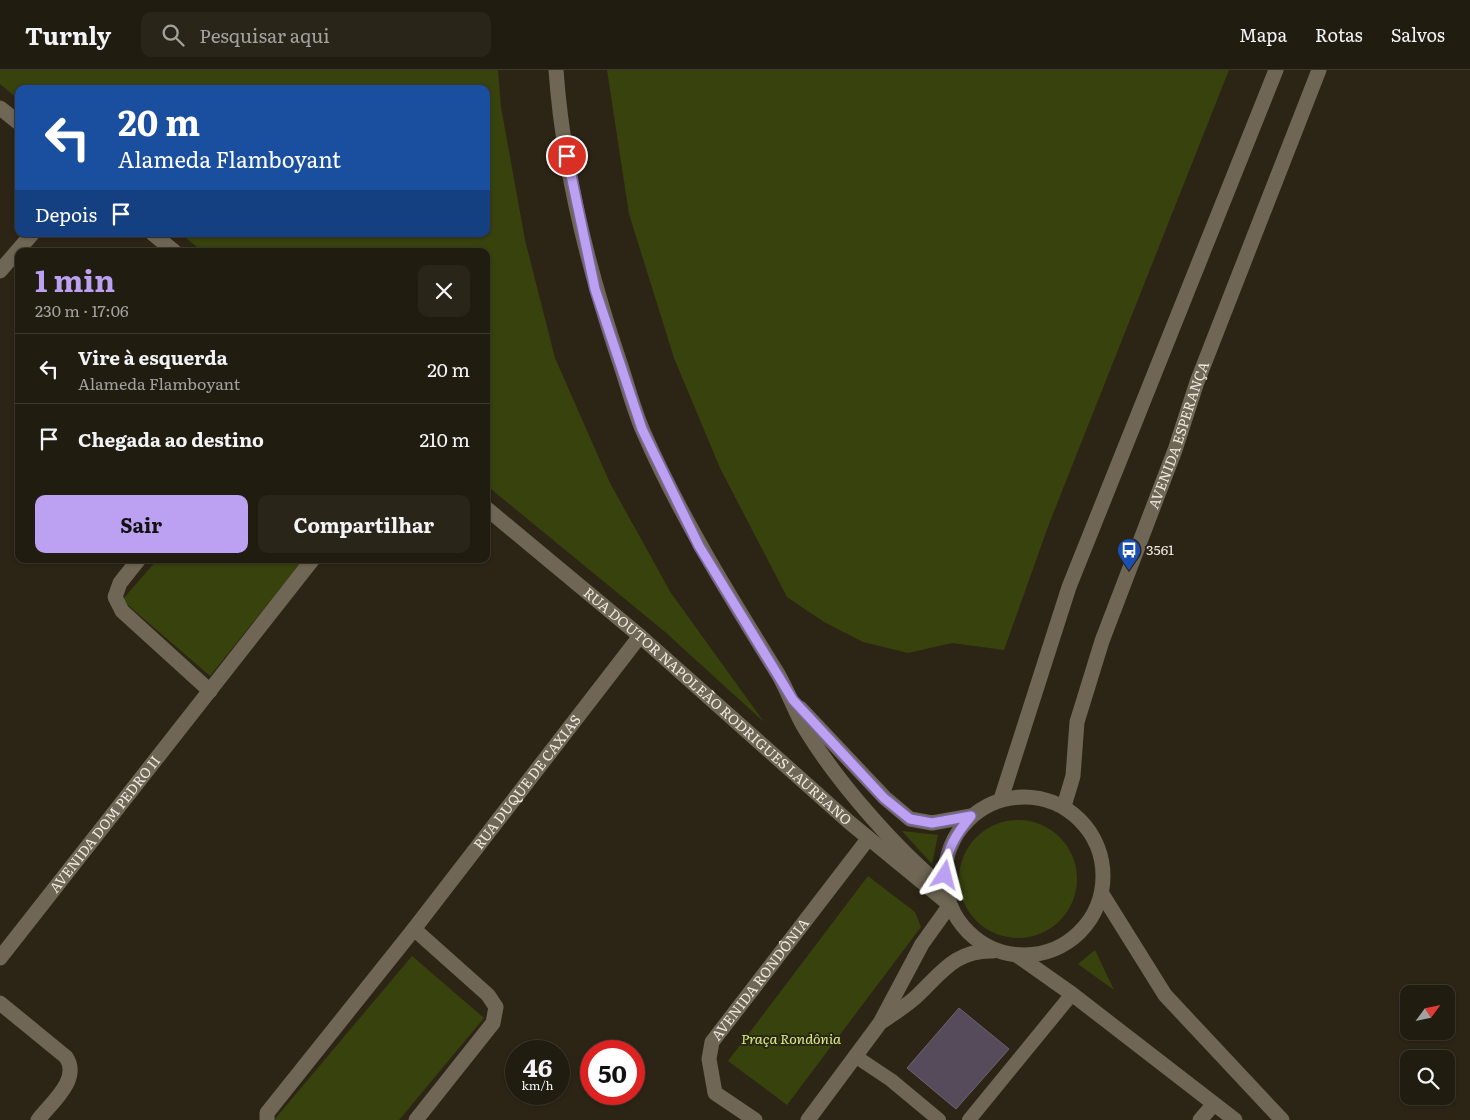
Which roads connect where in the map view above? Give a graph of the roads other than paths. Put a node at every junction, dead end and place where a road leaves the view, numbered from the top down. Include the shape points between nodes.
1 (556, 70) edge
2 (1276, 70) edge
3 (1320, 70) edge
4 (0, 108) edge
5 (15, 120) edge
6 (29, 237) edge
7 (157, 237) edge
8 (20, 248) edge
9 (170, 248) edge
10 (15, 254) edge
11 (0, 271) edge
12 (490, 511) edge
13 (135, 563) edge
14 (310, 563) edge
15 (640, 636) junction
16 (210, 691) junction
17 (793, 700) junction
18 (1001, 799) junction
19 (1064, 806) junction
20 (971, 816) junction
21 (868, 839) junction
22 (945, 889) junction
23 (1102, 894) junction
24 (950, 905) junction
25 (414, 929) junction
26 (994, 951) junction
27 (1018, 956) junction
28 (0, 958) edge
29 (1072, 994) junction
30 (0, 1003) edge
31 (880, 1023) junction
32 (855, 1056) junction
33 (1214, 1104) junction
34 (38, 1120) edge
35 (267, 1120) edge
36 (416, 1120) edge
37 (755, 1120) edge
38 (808, 1120) edge
39 (939, 1120) edge
40 (969, 1120) edge
41 (1200, 1120) edge
42 (1235, 1120) edge
43 (1282, 1120) edge

1 - 17 street via 559,118 595,289 642,429 699,546
2 - 18 street via 1068,587
3 - 19 street, AVENIDA ESPERANÇA via 1197,382 1175,450 1102,641 1077,722 1073,776
4 - 5 street
6 - 8 street
7 - 9 street
10 - 11 street
12 - 15 street, RUA DOUTOR NAPOLEÃO RODRIGUES LAUREANO
13 - 16 street via 120,583 115,597 122,612
14 - 16 street, AVENIDA DOM PEDRO II
15 - 21 street, RUA DOUTOR NAPOLEÃO RODRIGUES LAUREANO
15 - 25 street, RUA DUQUE DE CAXIAS
16 - 28 street, AVENIDA DOM PEDRO II
17 - 20 street via 884,798 910,819 932,823
17 - 22 street via 805,729 830,767 878,823
18 - 19 street via 1033,796
18 - 20 street
19 - 23 street via 1089,829 1099,852
20 - 22 street via 954,837 945,862
21 - 24 street, RUA DOUTOR NAPOLEÃO RODRIGUES LAUREANO
21 - 37 street, AVENIDA RONDÔNIA via 712,1042 709,1059 715,1093
22 - 24 street
23 - 27 street via 1086,928 1055,950
23 - 43 street via 1165,995
24 - 26 street via 960,924
24 - 31 street via 922,944
25 - 35 street, RUA DUQUE DE CAXIAS via 268,1112
25 - 36 street via 488,995 496,1007 493,1023
26 - 27 street
26 - 31 street via 976,950 964,955
27 - 29 street
29 - 33 street
29 - 40 lane
30 - 34 street via 66,1057 71,1065 71,1078
31 - 32 street
32 - 38 street
32 - 39 lane via 891,1080
33 - 41 street
33 - 42 street

